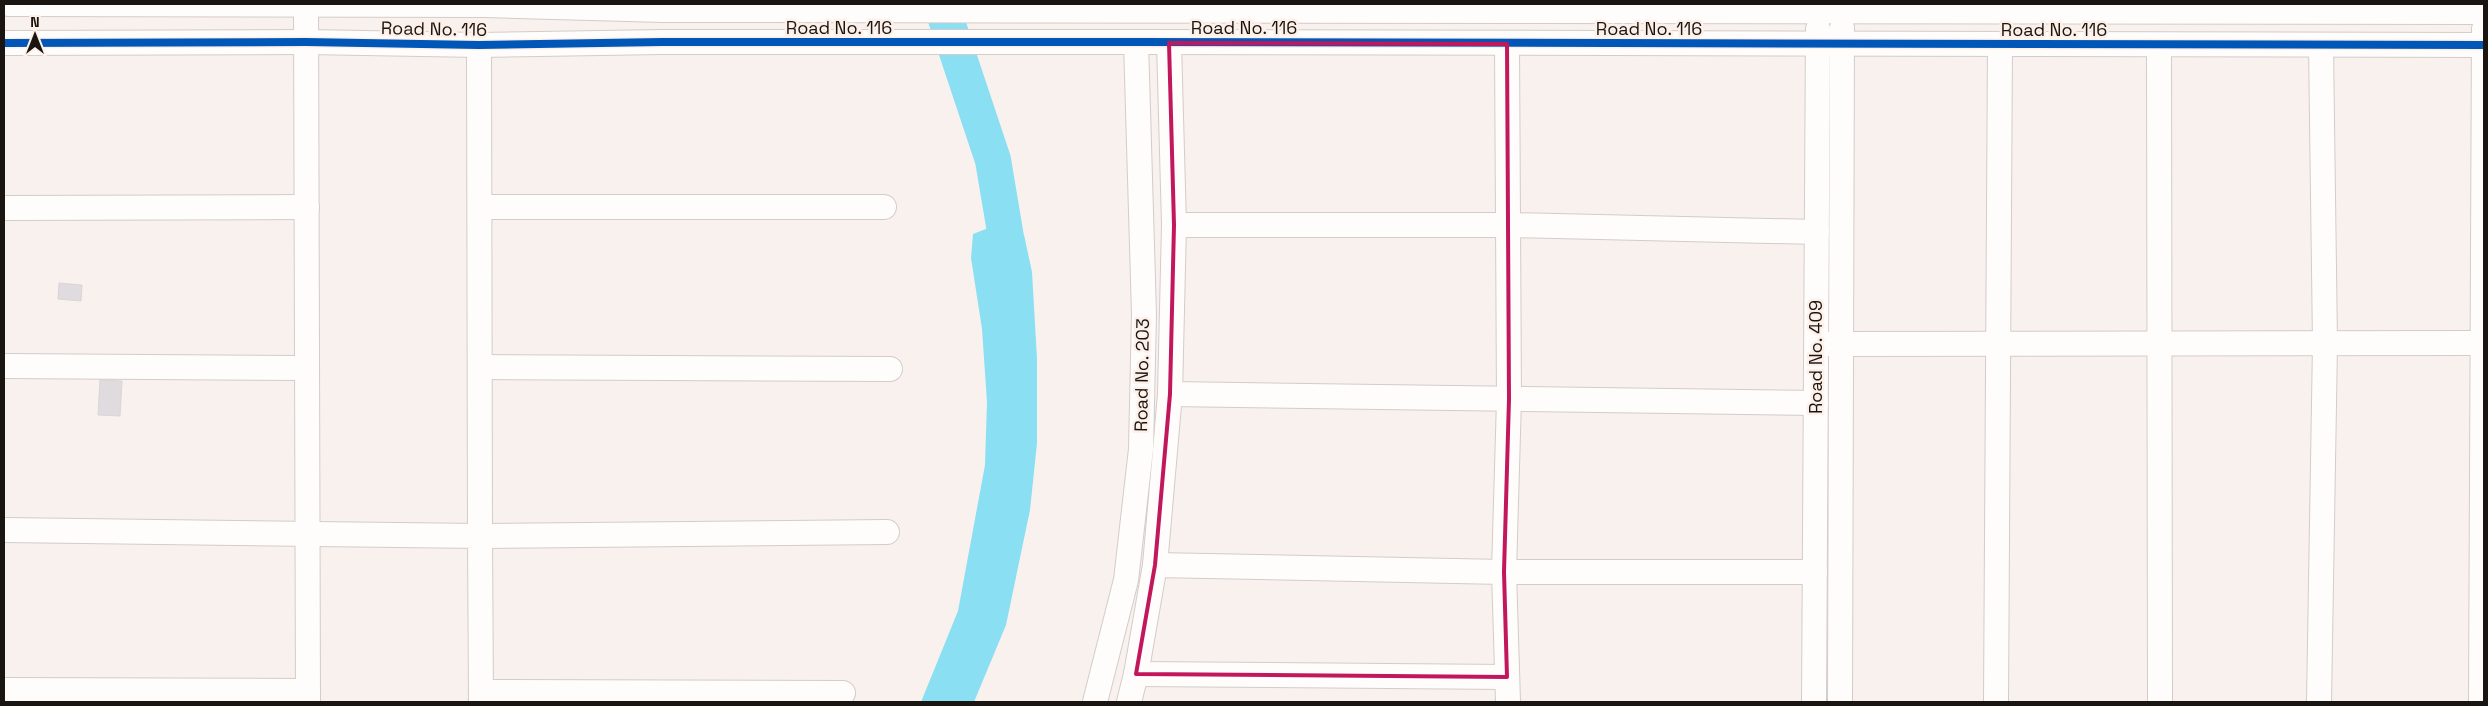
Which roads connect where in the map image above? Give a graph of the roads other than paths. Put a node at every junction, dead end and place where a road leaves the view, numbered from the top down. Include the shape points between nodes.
1 (9, 4) edge
2 (145, 4) edge
3 (485, 4) edge
4 (2484, 4) edge
5 (306, 5) junction
6 (1135, 7) edge
7 (1168, 7) edge
8 (1914, 8) edge
9 (1818, 11) junction
10 (1842, 11) junction
11 (2484, 12) edge
12 (306, 42) junction
13 (1136, 42) junction
14 (4, 43) edge
15 (1169, 43) junction
16 (1507, 44) junction
17 (1818, 44) junction
18 (1842, 44) junction
19 (2000, 44) junction
20 (479, 45) junction
21 (2159, 45) junction
22 (2322, 45) junction
23 (2484, 45) edge
24 (307, 207) junction
25 (480, 207) junction
26 (884, 207) dead end
27 (4, 208) edge
28 (1174, 225) junction
29 (1508, 225) junction
30 (1817, 232) junction
31 (2482, 343) junction
32 (1816, 344) junction
33 (1999, 344) junction
34 (2160, 344) junction
35 (2325, 344) junction
36 (1841, 345) junction
37 (4, 366) edge
38 (480, 367) junction
39 (307, 368) junction
40 (890, 369) dead end
41 (1170, 394) junction
42 (1509, 398) junction
43 (1816, 403) junction
44 (4, 530) edge
45 (887, 532) dead end
46 (307, 535) junction
47 (480, 536) junction
48 (1155, 565) junction
49 (1504, 572) junction
50 (1815, 572) junction
51 (1136, 674) junction
52 (1507, 677) junction
53 (4, 690) edge
54 (843, 693) dead end
55 (308, 696) edge
56 (481, 697) edge
57 (2482, 699) edge
58 (1095, 702) edge
59 (1129, 702) edge
60 (1508, 702) edge
61 (1814, 702) edge
62 (1840, 702) edge
63 (1996, 702) edge
64 (2160, 702) edge
65 (2319, 702) edge

1 - 2 street, Road No. 116
2 - 5 street, Road No. 116
3 - 5 street, Road No. 116
3 - 6 street, Road No. 116 via 664,10
4 - 11 street
5 - 12 street
6 - 7 street, Road No. 116
7 - 9 street, Road No. 116
8 - 10 street, Road No. 116
8 - 11 street, Road No. 116
9 - 10 street, Road No. 116
9 - 17 street, Road No. 409
10 - 18 street, Road No. 409
11 - 23 street
12 - 14 street, Road No. 116
12 - 20 street, Road No. 116
12 - 24 street
13 - 15 street, Road No. 116
13 - 20 street, Road No. 116
13 - 58 street, Road No. 203 via 1144,314 1141,449 1126,580
15 - 16 street, Road No. 116
15 - 28 street
16 - 17 street, Road No. 116
16 - 29 street
17 - 18 street, Road No. 116
17 - 30 street, Road No. 409
18 - 19 street, Road No. 116
18 - 36 street, Road No. 409
19 - 21 street, Road No. 116
19 - 33 street
20 - 25 street
21 - 22 street, Road No. 116
21 - 34 street
22 - 23 street, Road No. 116
22 - 35 street
23 - 31 street
24 - 27 street
24 - 39 street
25 - 26 street
25 - 38 street
28 - 29 street
28 - 41 street
29 - 30 street
29 - 42 street
30 - 32 street, Road No. 409
31 - 35 street
31 - 57 street
32 - 36 street
32 - 43 street, Road No. 409
33 - 34 street
33 - 36 street
33 - 63 street
34 - 35 street
34 - 64 street
35 - 65 street
36 - 62 street, Road No. 409
37 - 39 street
38 - 40 street
38 - 47 street
39 - 46 street
41 - 42 street
41 - 48 street
42 - 43 street
42 - 49 street
43 - 50 street, Road No. 409
44 - 46 street
45 - 47 street
46 - 47 street
46 - 55 street
47 - 56 street
48 - 49 street
48 - 51 street
49 - 50 street
49 - 52 street
50 - 61 street, Road No. 409
51 - 52 street
51 - 59 street
52 - 60 street
53 - 55 street
54 - 56 street

